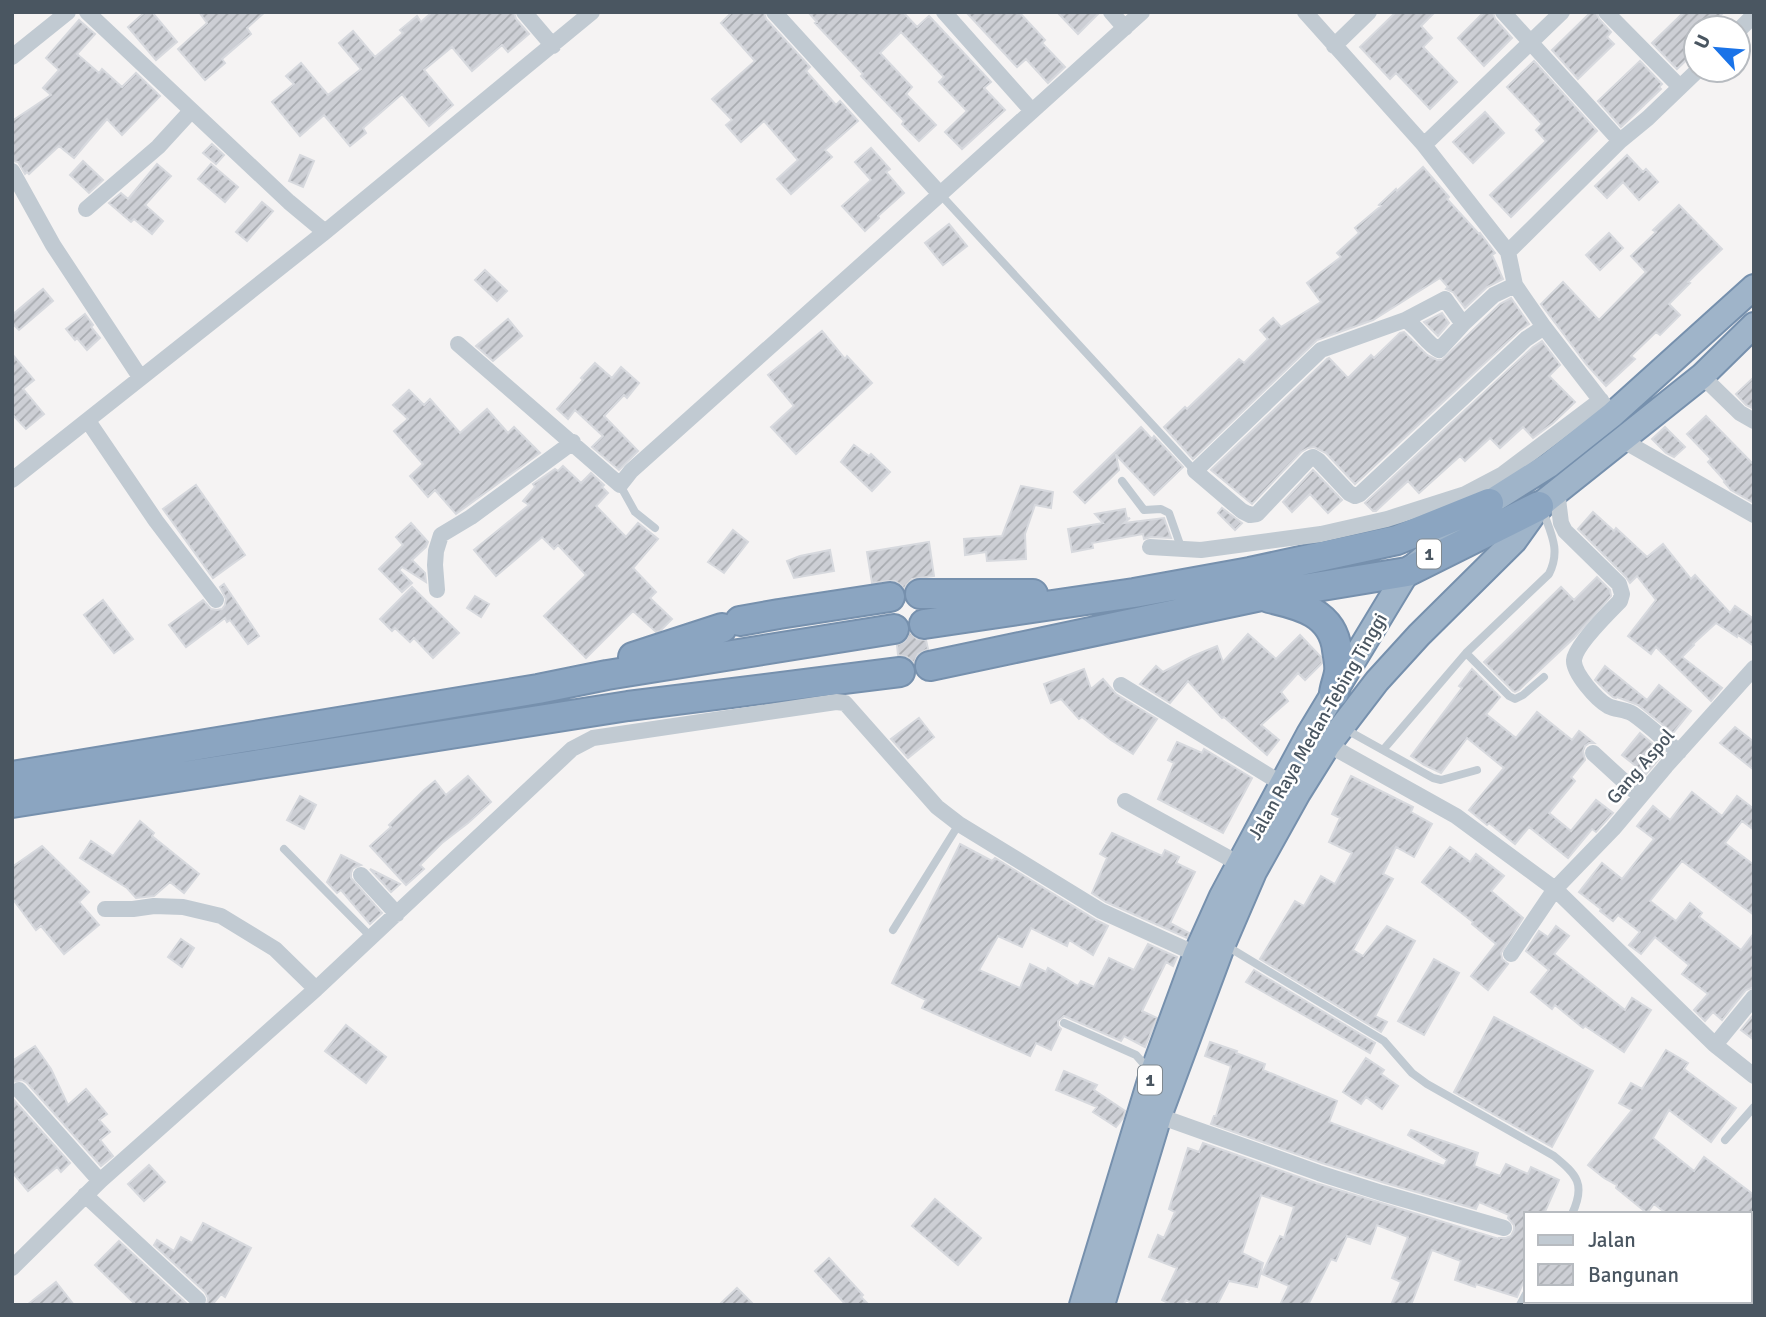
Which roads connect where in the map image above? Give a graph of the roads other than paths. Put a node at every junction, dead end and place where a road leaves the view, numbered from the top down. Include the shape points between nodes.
1 (68, 12) edge
2 (87, 12) edge
3 (524, 12) edge
4 (592, 12) edge
5 (774, 12) edge
6 (944, 12) edge
7 (1111, 12) edge
8 (1142, 12) edge
9 (1305, 12) edge
10 (1369, 12) edge
11 (1503, 12) edge
12 (1562, 12) edge
13 (1606, 12) edge
14 (1125, 28) junction
15 (1532, 42) junction
16 (553, 46) junction
17 (1334, 46) junction
18 (12, 57) edge
19 (1684, 84) edge
20 (1681, 87) junction
21 (191, 111) junction
22 (1032, 111) junction
23 (1620, 141) junction
24 (1424, 145) junction
25 (12, 171) edge
26 (940, 194) junction
27 (86, 209) dead end
28 (325, 232) junction
29 (1508, 252) junction
30 (1515, 285) junction
31 (1754, 288) edge
32 (1405, 320) junction
33 (1463, 324) junction
34 (1754, 325) edge
35 (1544, 327) junction
36 (458, 344) dead end
37 (1702, 376) junction
38 (140, 377) junction
39 (1607, 408) junction
40 (88, 421) junction
41 (1754, 421) edge
42 (1622, 440) junction
43 (573, 442) junction
44 (1195, 471) junction
45 (12, 480) edge
46 (1122, 481) dead end
47 (620, 485) junction
48 (1546, 500) junction
49 (1489, 503) junction
50 (1754, 515) edge
51 (655, 528) dead end
52 (1150, 547) dead end
53 (1181, 550) junction
54 (1407, 572) junction
55 (437, 590) dead end
56 (1134, 593) junction
57 (920, 594) dead end
58 (1261, 596) junction
59 (890, 597) dead end
60 (216, 600) dead end
61 (924, 624) dead end
62 (894, 629) dead end
63 (1466, 653) junction
64 (930, 666) dead end
65 (1754, 668) edge
66 (900, 672) dead end
67 (1544, 677) dead end
68 (1121, 685) dead end
69 (538, 689) junction
70 (1334, 693) junction
71 (1326, 736) junction
72 (1383, 750) junction
73 (1679, 752) junction
74 (1592, 753) dead end
75 (1477, 771) dead end
76 (12, 776) edge
77 (1290, 788) junction
78 (1640, 796) junction
79 (1125, 801) dead end
80 (12, 803) edge
81 (959, 824) junction
82 (284, 849) dead end
83 (1247, 868) junction
84 (361, 875) dead end
85 (1555, 890) junction
86 (105, 909) dead end
87 (397, 914) junction
88 (893, 930) dead end
89 (372, 937) junction
90 (1223, 944) junction
91 (1196, 954) junction
92 (1511, 954) dead end
93 (316, 989) junction
94 (1754, 997) edge
95 (1064, 1023) dead end
96 (1715, 1045) junction
97 (1152, 1074) junction
98 (1754, 1076) edge
99 (19, 1090) dead end
100 (1754, 1107) edge
101 (1159, 1116) junction
102 (1725, 1140) dead end
103 (100, 1181) junction
104 (85, 1195) junction
105 (1573, 1212) edge
106 (1504, 1228) dead end
107 (12, 1268) edge
108 (198, 1300) dead end
109 (1082, 1305) edge
110 (1102, 1305) edge

1 - 18 street
2 - 21 street
3 - 16 street
4 - 16 street
5 - 26 street
6 - 22 street
7 - 14 street
8 - 14 street
9 - 17 street
10 - 17 street
11 - 15 street
12 - 15 street
13 - 20 street
14 - 22 street
15 - 23 street
15 - 24 street
16 - 28 street
17 - 24 street
19 - 20 street
20 - 23 street
21 - 27 street via 159,147
21 - 28 street
22 - 26 street
23 - 29 street
24 - 29 street
25 - 38 street via 53,245
26 - 44 lane
26 - 47 street
28 - 38 street
29 - 30 street
30 - 33 street via 1494,295
30 - 35 street
31 - 39 highway, Jalan Raya Medan-Tebing Tinggi / 1
32 - 33 street via 1445,299
32 - 33 street via 1439,350
32 - 44 street via 1321,350
34 - 37 highway, Jalan Raya Medan-Tebing Tinggi / 1
35 - 39 street
35 - 44 street via 1360,494 1349,493 1313,457 1257,514 1250,515
36 - 43 street
37 - 41 street
37 - 42 highway, Jalan Raya Medan-Tebing Tinggi / 1
38 - 40 street
39 - 49 highway, Jalan Raya Medan-Tebing Tinggi / 1 via 1549,465
39 - 53 street via 1465,494 1321,534
40 - 45 street
40 - 60 street
42 - 48 highway, Jalan Raya Medan-Tebing Tinggi / 1
42 - 50 street
43 - 47 street
43 - 55 street via 441,535 436,551
46 - 53 lane via 1144,510 1169,513
47 - 51 lane via 635,512
48 - 54 highway
48 - 63 lane via 1556,552 1549,573
48 - 71 highway, Jalan Raya Medan-Tebing Tinggi / 1 via 1514,541
48 - 73 street via 1565,531 1619,584 1622,594 1578,650 1576,671 1608,707 1632,713
49 - 54 highway, Jalan Raya Medan-Tebing Tinggi / 1
49 - 56 highway via 1397,540
52 - 53 street
54 - 58 highway
54 - 70 highway, Jalan Raya Medan-Tebing Tinggi / 1
56 - 57 highway
56 - 61 highway
58 - 64 highway
58 - 70 highway via 1311,611 1333,631 1339,669
59 - 69 highway via 731,625
62 - 69 highway
63 - 67 lane via 1515,699
63 - 72 lane
65 - 73 street, Gang Aspol
66 - 80 highway via 628,706
68 - 77 street
69 - 76 highway
70 - 71 highway, Jalan Raya Medan-Tebing Tinggi / 1
71 - 72 lane
71 - 77 highway, Jalan Raya Medan-Tebing Tinggi / 1
71 - 85 street via 1456,816
72 - 75 lane via 1441,780
73 - 78 street, Gang Aspol
74 - 78 street
77 - 83 highway, Jalan Raya Medan-Tebing Tinggi / 1
78 - 85 street, Gang Aspol
79 - 83 street
81 - 87 street via 937,807 845,703 593,738 572,749
81 - 88 lane
81 - 91 street via 1101,911
82 - 89 lane
83 - 90 highway, Jalan Raya Medan-Tebing Tinggi / 1
83 - 91 highway, Jalan Raya Medan-Tebing Tinggi / 1 via 1222,896
84 - 87 street
85 - 92 street, Gang Aspol
85 - 96 street
86 - 93 street via 183,907 221,916 275,949
87 - 89 street
89 - 93 street
90 - 101 highway, Jalan Raya Medan-Tebing Tinggi / 1
90 - 105 lane via 1384,1041 1427,1084 1554,1156 1572,1170 1578,1184 1579,1199
91 - 97 highway, Jalan Raya Medan-Tebing Tinggi / 1
93 - 103 street
94 - 96 street
95 - 97 lane via 1136,1055
96 - 98 street
97 - 109 highway, Jalan Raya Medan-Tebing Tinggi / 1
99 - 103 street
100 - 102 lane
101 - 106 street via 1381,1193
101 - 110 highway, Jalan Raya Medan-Tebing Tinggi / 1
103 - 104 street
104 - 107 street
104 - 108 street

